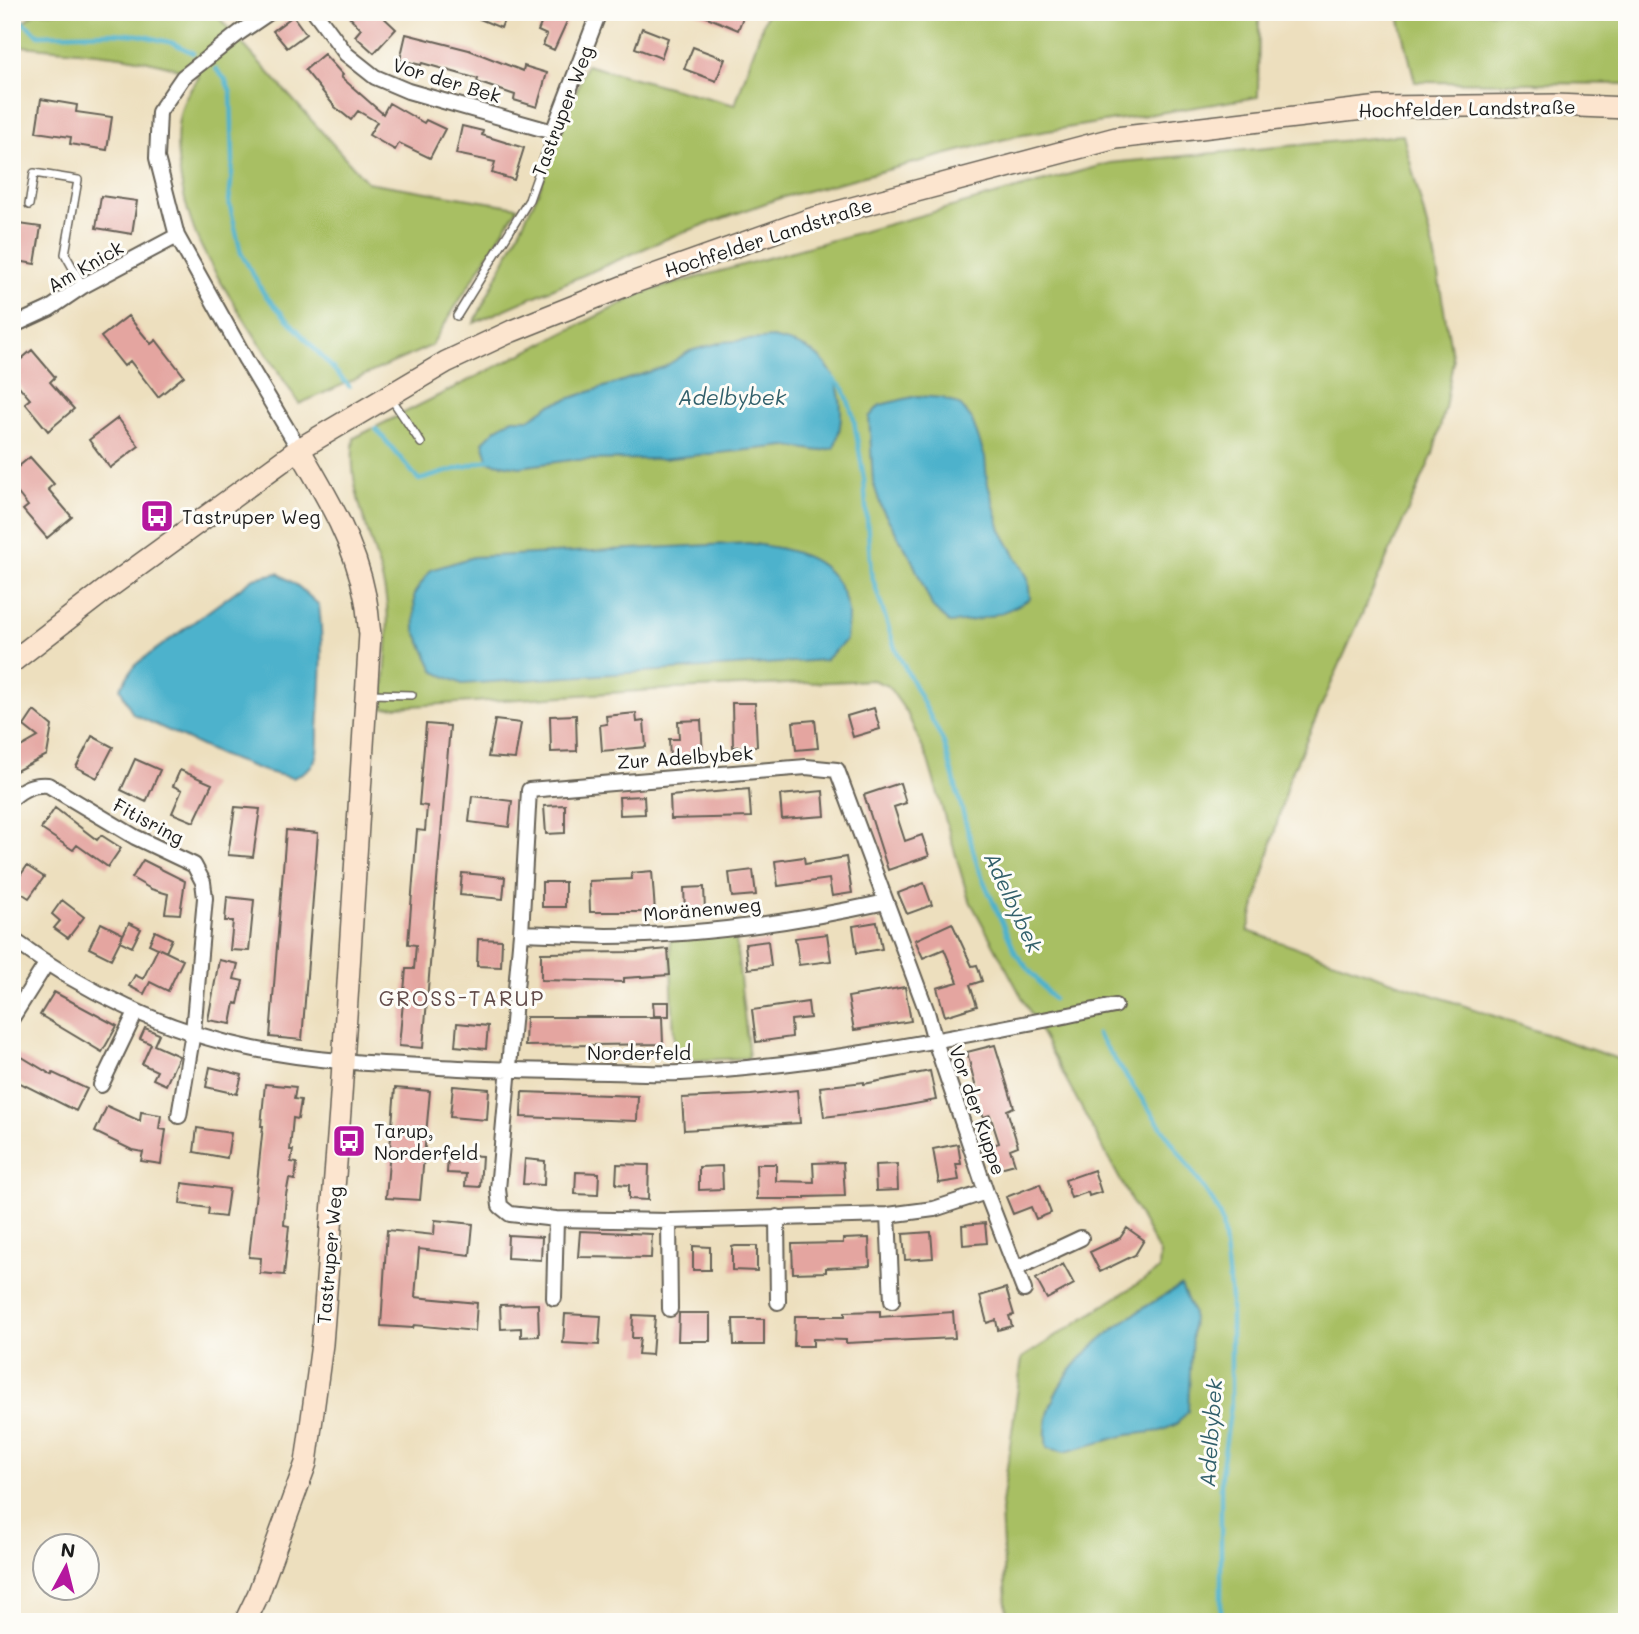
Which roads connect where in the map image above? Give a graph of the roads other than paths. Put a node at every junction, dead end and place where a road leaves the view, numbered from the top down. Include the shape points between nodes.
1 (270, 12) edge
2 (315, 12) edge
3 (599, 12) edge
4 (1627, 108) edge
5 (553, 132) junction
6 (29, 205) dead end
7 (177, 236) junction
8 (83, 286) junction
9 (457, 316) dead end
10 (12, 326) edge
11 (389, 395) junction
12 (421, 443) dead end
13 (299, 449) junction
14 (12, 662) edge
15 (366, 694) junction
16 (412, 695) dead end
17 (12, 798) edge
18 (886, 902) junction
19 (521, 933) junction
20 (12, 939) edge
21 (46, 964) junction
22 (1115, 1006) dead end
23 (136, 1012) junction
24 (12, 1018) edge
25 (193, 1032) junction
26 (934, 1041) junction
27 (342, 1062) junction
28 (508, 1070) junction
29 (101, 1085) dead end
30 (179, 1116) dead end
31 (986, 1192) junction
32 (888, 1214) junction
33 (777, 1217) junction
34 (556, 1219) junction
35 (669, 1221) junction
36 (1081, 1238) dead end
37 (1017, 1268) junction
38 (1024, 1290) dead end
39 (554, 1298) dead end
40 (892, 1301) dead end
41 (778, 1302) dead end
42 (670, 1308) dead end
43 (245, 1622) edge

1 - 7 street, Tastruper Weg via 183,76 159,112 157,158
2 - 5 street, Vor der Bek via 346,54 375,77 408,91
3 - 5 street, Tastruper Weg
4 - 11 main road, Hochfelder Landstraße via 1380,107 1116,138 811,219 512,331
5 - 9 lane, Tastruper Weg via 529,200
6 - 8 lane via 34,173 78,180 65,254
7 - 8 street, Am Knick
7 - 13 street, Tastruper Weg
8 - 10 street, Am Knick
11 - 12 lane
11 - 13 main road, Hochfelder Landstraße
13 - 14 main road, Hochfelder Landstraße
13 - 15 main road, Tastruper Weg via 355,557 370,634
15 - 16 lane
15 - 27 main road, Tastruper Weg
17 - 25 street, Fitisring via 35,784 48,785 135,837 194,865 205,898
18 - 19 street, Moränenweg via 792,920 671,933
18 - 19 street, Zur Adelbybek via 837,770 806,767 658,778 529,790
18 - 26 street, Zur Adelbybek via 928,1012
19 - 28 street, Zur Adelbybek
20 - 21 street
21 - 23 street
21 - 24 street
22 - 26 street, Norderfeld
23 - 25 street
23 - 29 street
25 - 27 street via 253,1049
25 - 30 street, Fitisring
26 - 28 street, Norderfeld via 760,1067 678,1073
26 - 31 street, Vor der Kuppe
27 - 28 street, Norderfeld
27 - 43 main road, Tastruper Weg via 322,1344 306,1463
28 - 34 street, Vor der Kuppe via 500,1206 510,1214
31 - 32 street, Vor der Kuppe via 934,1209
31 - 37 street, Vor der Kuppe
32 - 33 street, Vor der Kuppe
32 - 40 street
33 - 35 street, Vor der Kuppe
33 - 41 street
34 - 35 street, Vor der Kuppe
34 - 39 street
35 - 42 street
36 - 37 street
37 - 38 street, Vor der Kuppe

